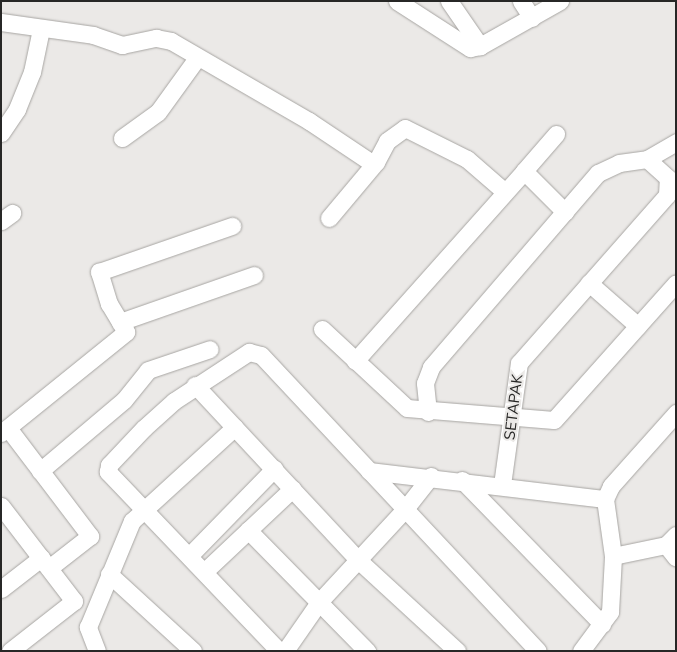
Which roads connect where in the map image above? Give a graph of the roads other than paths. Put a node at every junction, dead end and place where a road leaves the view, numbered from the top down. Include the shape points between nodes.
1 (397, 1) edge
2 (449, 1) edge
3 (521, 1) edge
4 (560, 1) edge
5 (532, 18) junction
6 (1, 22) edge
7 (41, 30) junction
8 (480, 46) junction
9 (197, 58) junction
10 (1, 133) edge
11 (556, 134) dead end
12 (122, 138) dead end
13 (676, 142) edge
14 (647, 159) junction
15 (376, 162) junction
16 (524, 170) junction
17 (504, 191) junction
18 (565, 212) junction
19 (329, 218) dead end
20 (232, 226) dead end
21 (254, 275) dead end
22 (589, 283) junction
23 (676, 283) edge
24 (120, 322) junction
25 (638, 326) junction
26 (322, 329) dead end
27 (210, 349) dead end
28 (356, 361) junction
29 (195, 385) junction
30 (428, 412) junction
31 (676, 412) edge
32 (512, 418) junction
33 (235, 427) junction
34 (5, 431) edge
35 (274, 469) junction
36 (40, 471) junction
37 (369, 471) junction
38 (430, 476) junction
39 (462, 480) junction
40 (502, 485) junction
41 (292, 489) junction
42 (605, 499) junction
43 (142, 509) junction
44 (405, 509) junction
45 (4, 515) edge
46 (248, 530) junction
47 (673, 546) edge
48 (189, 556) junction
49 (613, 556) junction
50 (357, 559) junction
51 (45, 563) junction
52 (205, 571) junction
53 (109, 574) junction
54 (1, 589) edge
55 (319, 602) junction
56 (602, 624) junction
57 (20, 648) edge
58 (97, 651) edge
59 (193, 651) edge
60 (279, 651) edge
61 (285, 651) edge
62 (367, 651) edge
63 (458, 651) edge
64 (538, 651) edge
65 (581, 651) edge

1 - 8 street via 465,47
2 - 8 street
3 - 5 street
4 - 5 street
5 - 8 street
6 - 7 street
7 - 9 street via 93,35 122,45 162,39
7 - 10 street via 32,72 17,109
9 - 12 street via 158,112
9 - 15 street
11 - 16 street
13 - 14 street
14 - 18 street via 619,163 598,172
14 - 22 street, SETAPAK via 668,178 667,195
15 - 17 street via 387,141 405,128 467,159
15 - 19 street
16 - 17 street
16 - 18 street
17 - 28 street
18 - 30 street via 431,367 425,383
20 - 24 street via 99,272 109,304
21 - 24 street
22 - 25 street
22 - 32 street, SETAPAK via 519,364 515,376
23 - 25 street
24 - 34 street via 126,332
25 - 32 street via 554,420
26 - 28 street
27 - 36 street via 148,370 124,400
28 - 30 street via 401,404
29 - 33 street
29 - 37 street via 241,355 254,352 261,355
29 - 43 street via 144,428 109,465 108,472
30 - 32 street
31 - 42 street via 611,486
32 - 40 street, SETAPAK
33 - 35 street
33 - 43 street
34 - 36 street
35 - 41 street
35 - 48 street
36 - 51 street via 90,536
37 - 38 street
37 - 44 street
38 - 39 street
38 - 44 street
39 - 40 street
39 - 56 street
40 - 42 street
41 - 46 street
41 - 50 street
42 - 49 street
43 - 48 street
43 - 53 street via 132,521
44 - 50 street
44 - 64 street
45 - 51 street
46 - 52 street
46 - 55 street
47 - 49 street
48 - 52 street
49 - 56 street via 610,612
50 - 55 street
50 - 63 street
51 - 54 street
51 - 57 street via 74,601
52 - 60 street
53 - 58 street via 88,627
53 - 59 street
55 - 61 street
55 - 62 street
56 - 65 street

